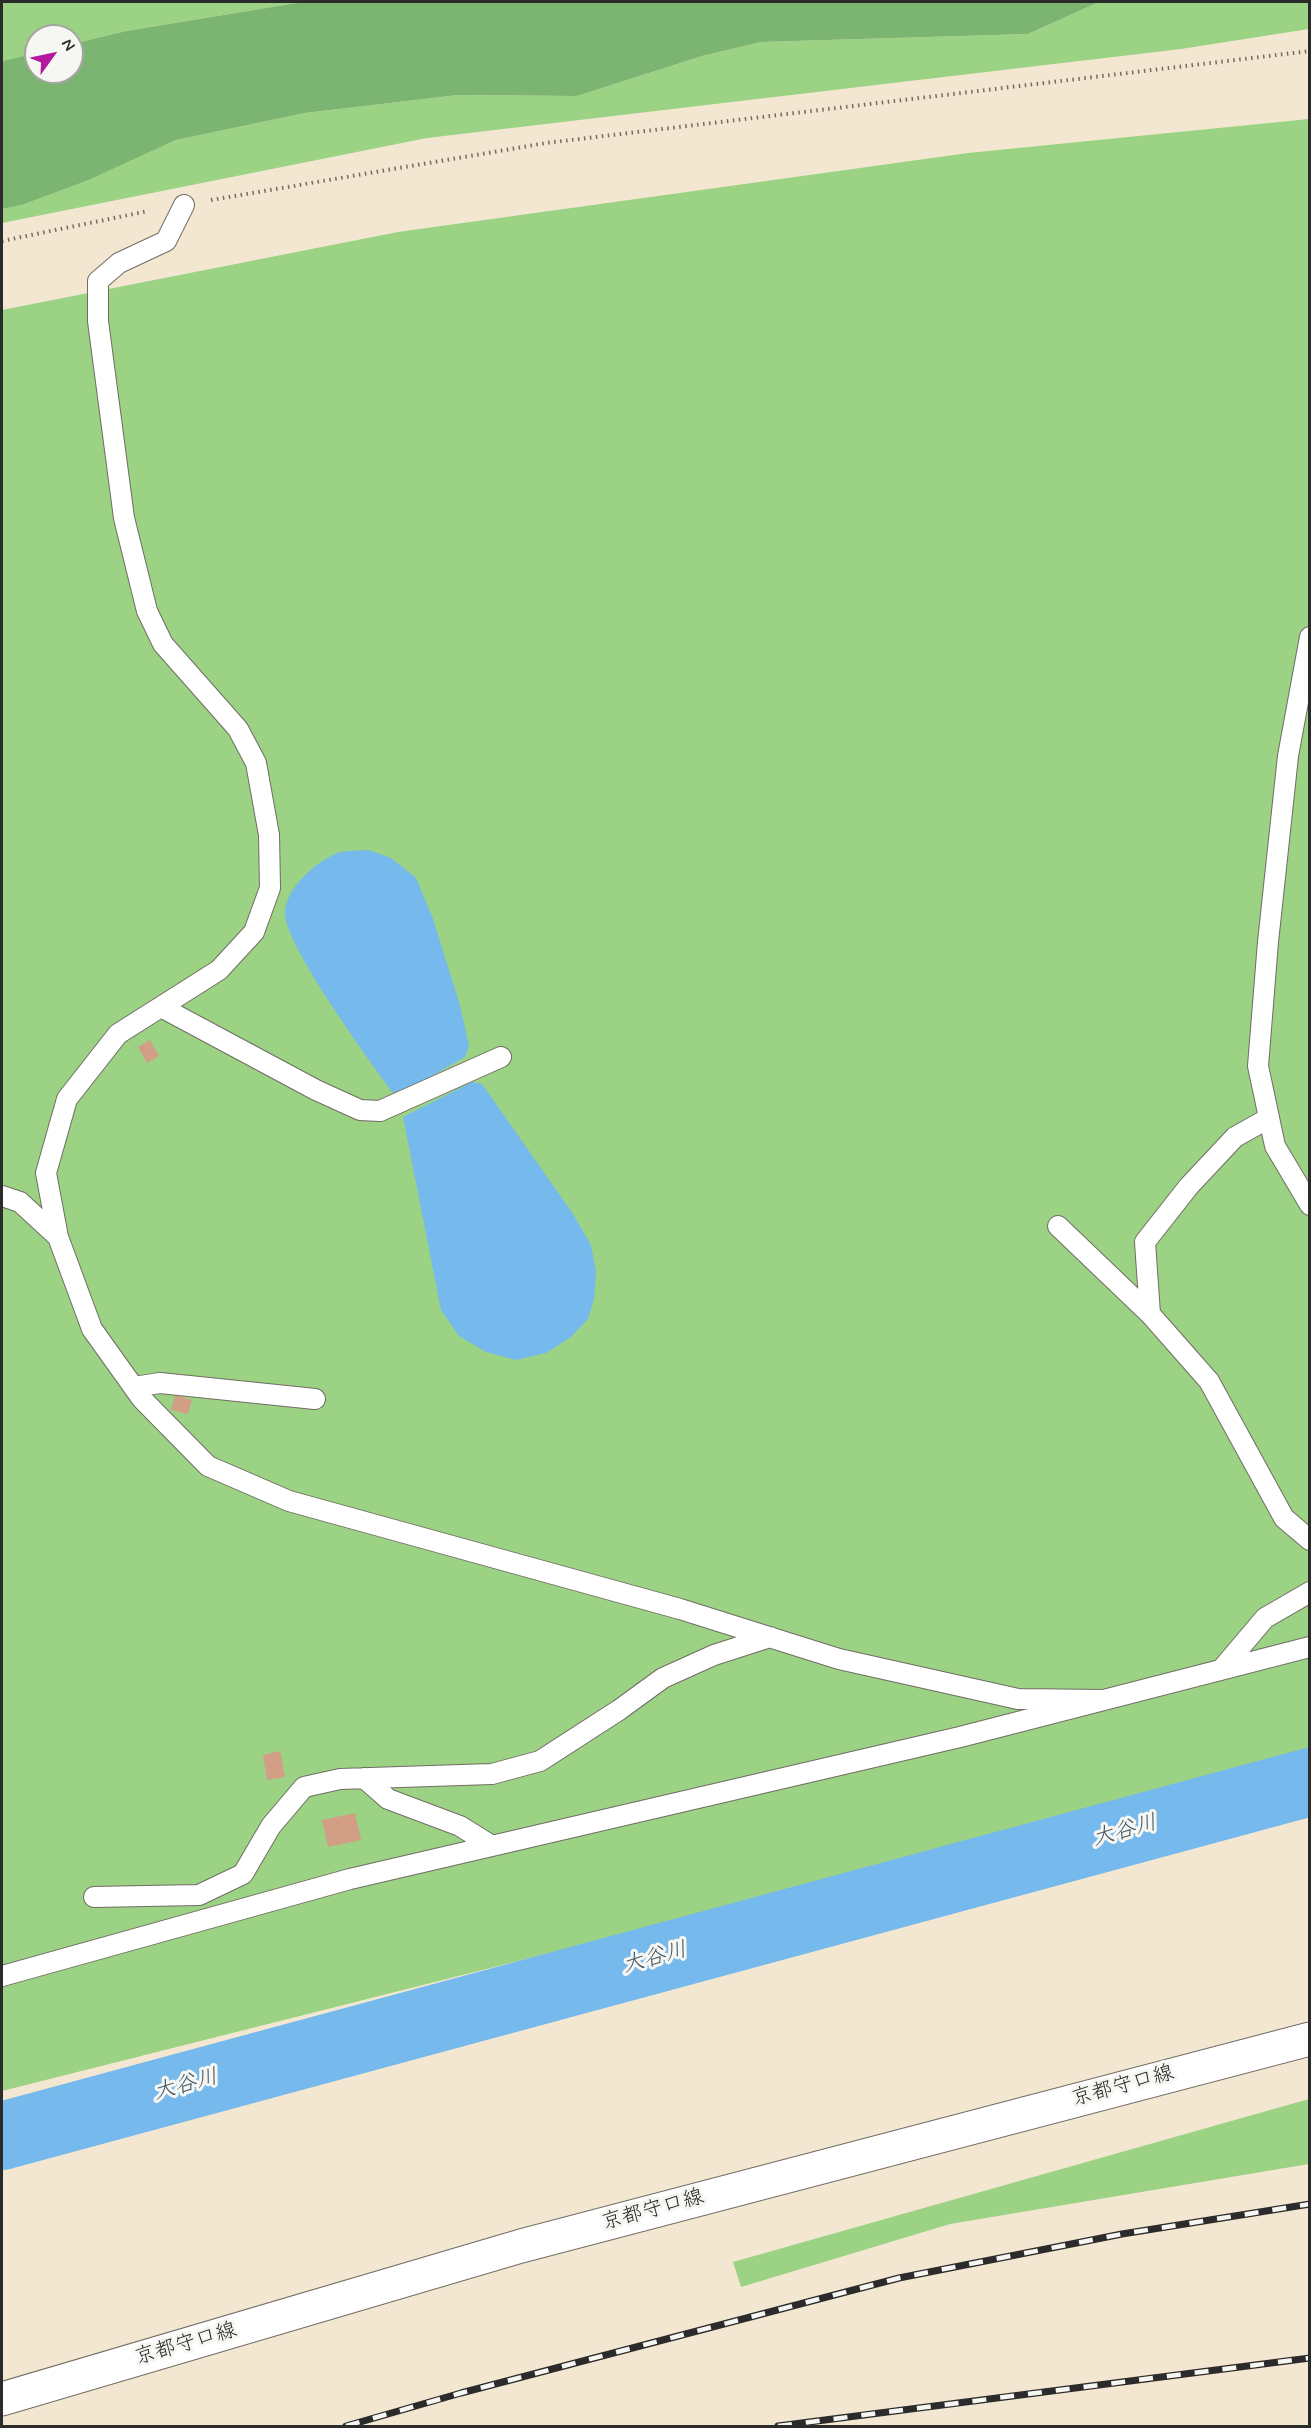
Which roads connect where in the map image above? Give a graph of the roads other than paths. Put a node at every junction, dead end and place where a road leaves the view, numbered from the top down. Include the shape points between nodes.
1 (184, 205) road end
2 (1310, 637) edge
3 (161, 1007) junction
4 (501, 1057) dead end
5 (1269, 1119) junction
6 (2, 1196) edge
7 (1310, 1205) edge
8 (1058, 1226) dead end
9 (58, 1237) junction
10 (1150, 1314) junction
11 (134, 1387) junction
12 (315, 1399) dead end
13 (1310, 1540) edge
14 (1310, 1592) edge
15 (770, 1638) junction
16 (1310, 1647) edge
17 (1221, 1670) junction
18 (1104, 1700) junction
19 (364, 1778) junction
20 (492, 1846) junction
21 (94, 1897) dead end
22 (2, 1976) edge
23 (1310, 2039) edge
24 (2, 2399) edge

1 - 3 lane via 166,241 119,263 98,281 98,321 124,518 147,611 163,644 238,729 256,763 269,835 270,888 254,932 219,970
2 - 5 lane via 1288,756 1268,942 1258,1066
3 - 4 lane via 360,1110 380,1111
3 - 9 lane via 118,1034 67,1099 46,1173
5 - 7 lane via 1275,1146
5 - 10 lane via 1235,1137 1146,1242
6 - 9 lane via 20,1202
8 - 10 lane
9 - 11 lane via 92,1329
10 - 13 lane via 1209,1381 1284,1518
11 - 12 lane via 160,1383
11 - 15 lane via 208,1466 289,1501 680,1609
14 - 17 lane via 1265,1618
15 - 18 lane via 839,1659 1018,1699
15 - 19 lane via 714,1655 663,1678 540,1761 492,1774
16 - 17 lane
17 - 18 lane
18 - 20 lane
19 - 20 lane via 388,1799 460,1826
19 - 21 lane via 304,1787 271,1826 243,1874 199,1895
20 - 22 lane via 350,1879
23 - 24 main road, 京都守口線 via 521,2246

